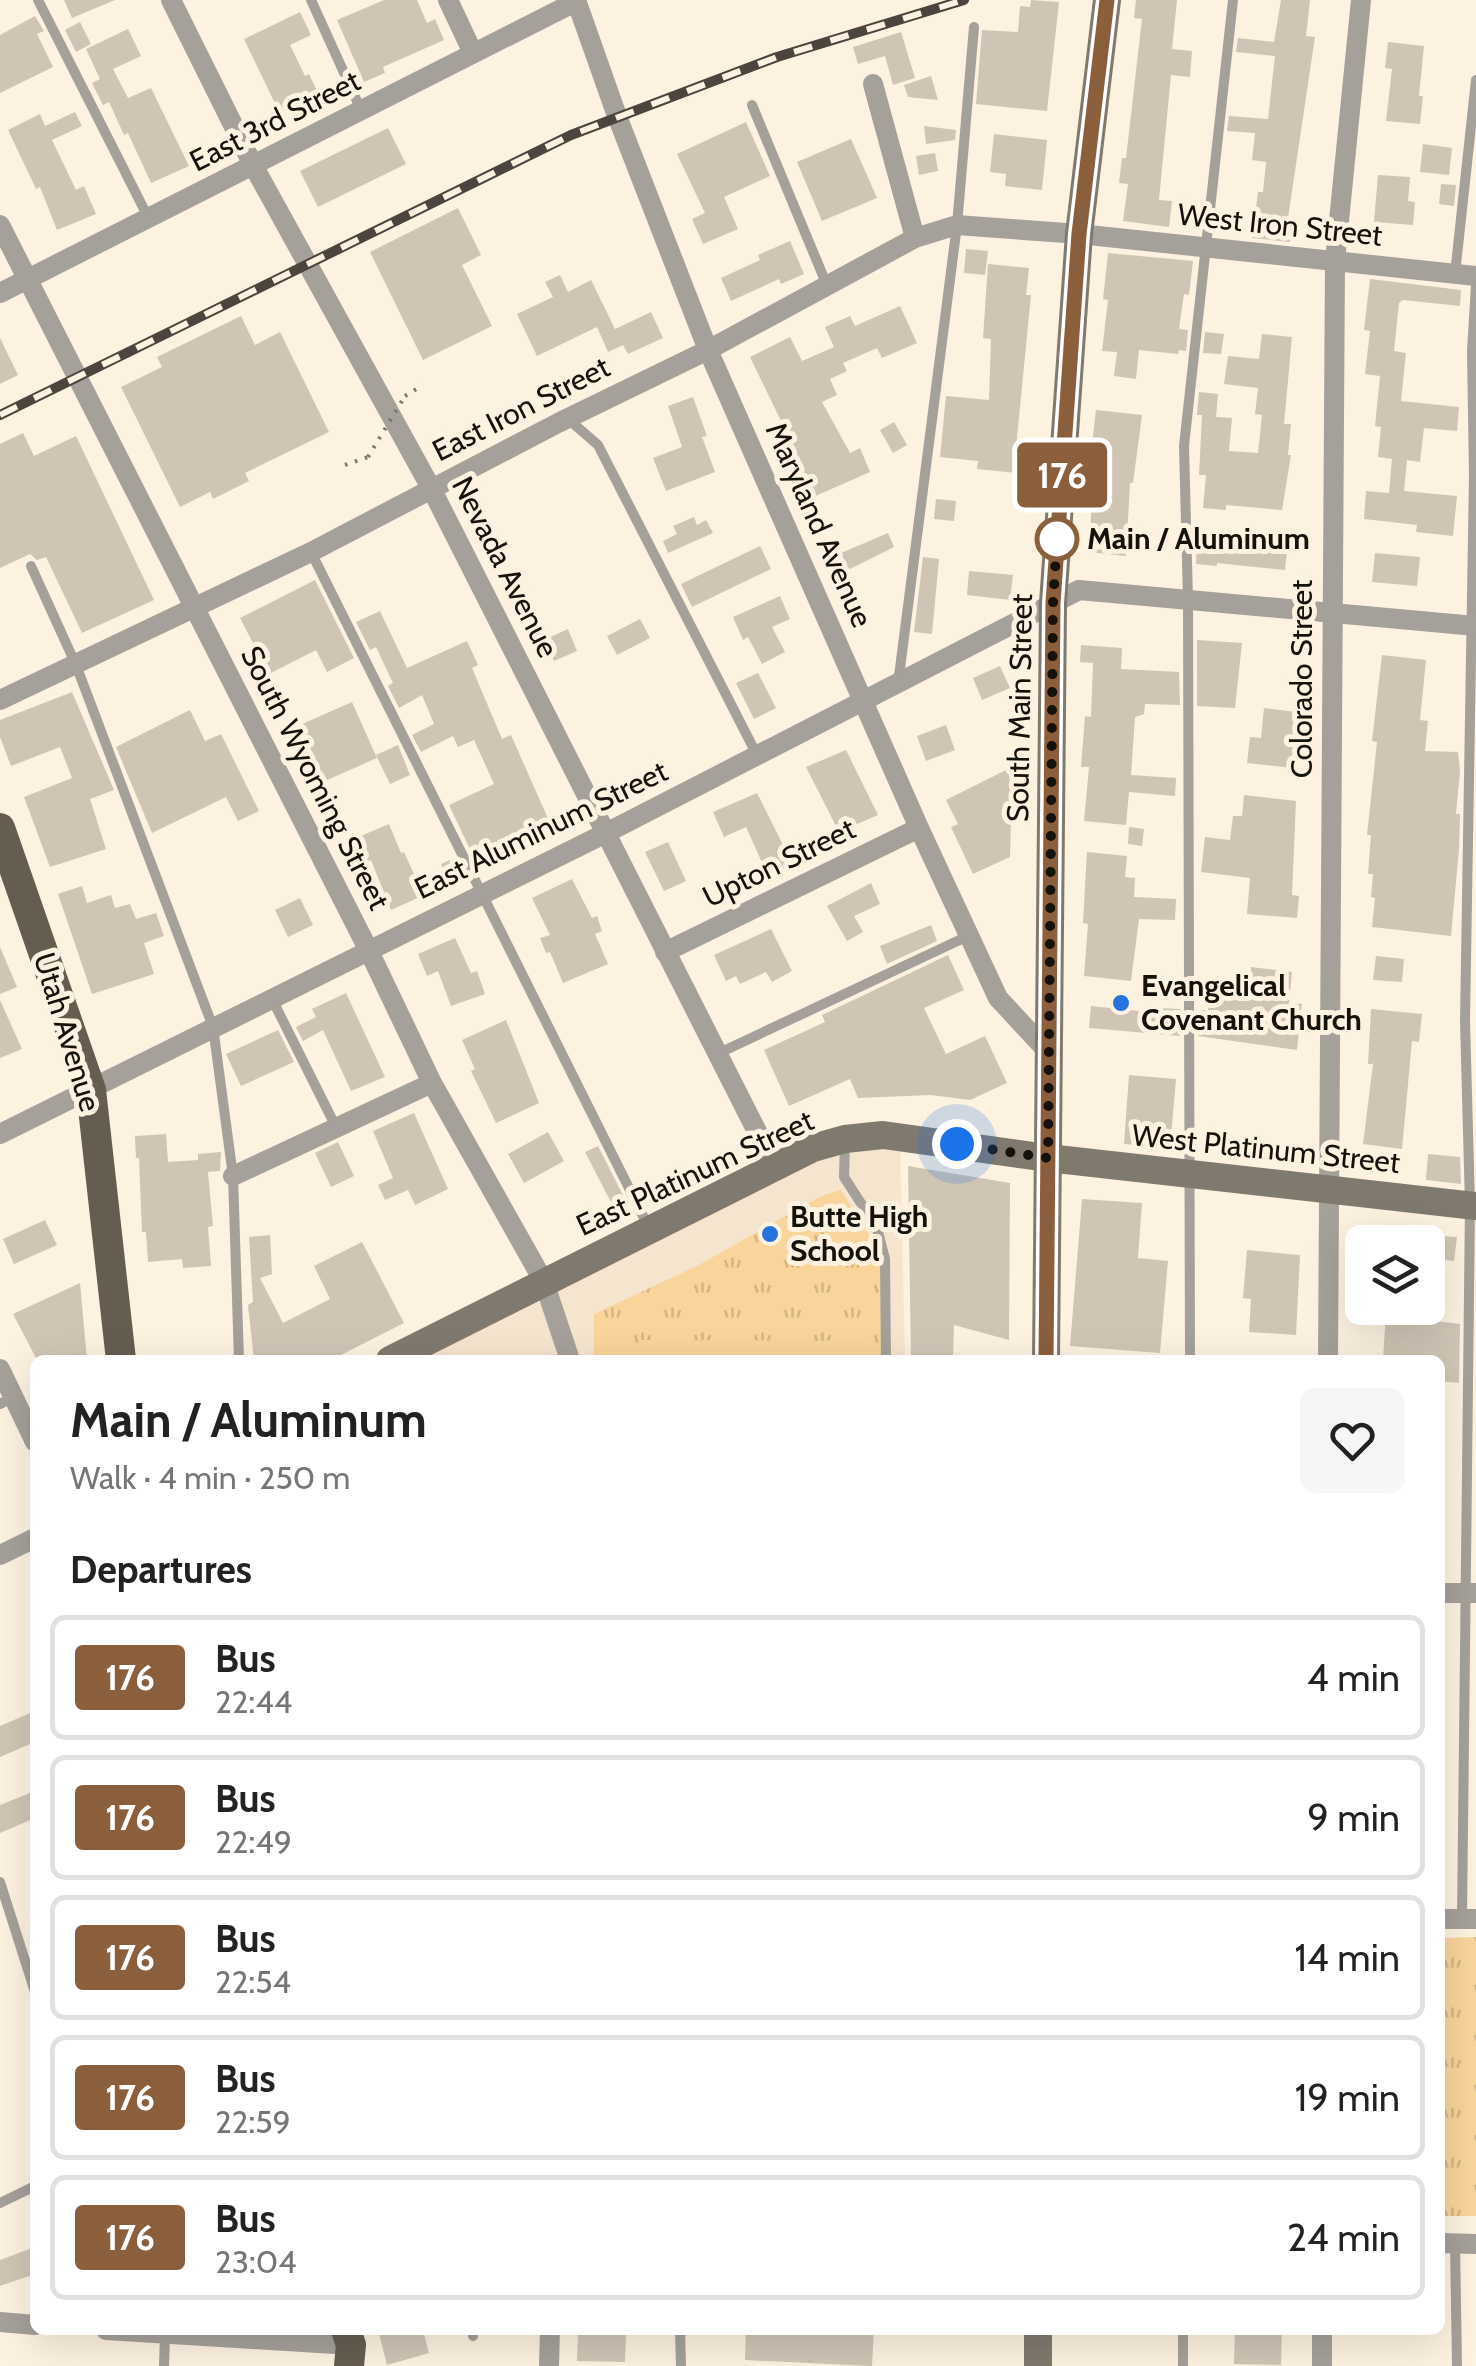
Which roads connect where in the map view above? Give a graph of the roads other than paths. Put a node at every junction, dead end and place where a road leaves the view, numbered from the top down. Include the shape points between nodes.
1 (38, 0) edge
2 (171, 0) edge
3 (310, 0) edge
4 (448, 0) edge
5 (1107, 0) edge
6 (1233, 0) edge
7 (1360, 0) edge
8 (576, 1) edge
9 (974, 27) dead end
10 (473, 53) junction
11 (1476, 80) edge
12 (873, 84) dead end
13 (752, 105) dead end
14 (361, 110) junction
15 (253, 165) junction
16 (149, 220) junction
17 (0, 224) edge
18 (957, 225) junction
19 (1079, 234) junction
20 (915, 238) junction
21 (1207, 248) junction
22 (1335, 261) junction
23 (1466, 275) edge
24 (26, 279) junction
25 (826, 283) junction
26 (1476, 285) edge
27 (0, 293) edge
28 (708, 350) junction
29 (567, 418) junction
30 (431, 488) junction
31 (312, 552) junction
32 (30, 566) dead end
33 (1188, 600) junction
34 (1053, 603) junction
35 (194, 608) junction
36 (1332, 613) junction
37 (1474, 626) edge
38 (76, 665) junction
39 (898, 684) junction
40 (0, 700) edge
41 (865, 701) junction
42 (757, 756) junction
43 (0, 828) edge
44 (919, 828) junction
45 (608, 832) junction
46 (482, 894) junction
47 (969, 936) junction
48 (368, 949) junction
49 (664, 952) junction
50 (271, 998) junction
51 (213, 1027) junction
52 (1049, 1053) junction
53 (718, 1054) junction
54 (432, 1083) junction
55 (91, 1090) junction
56 (336, 1128) junction
57 (0, 1134) edge
58 (845, 1138) junction
59 (1048, 1158) junction
60 (776, 1167) junction
61 (1192, 1174) junction
62 (233, 1176) junction
63 (1328, 1189) junction
64 (1473, 1205) edge
65 (650, 1229) junction
66 (544, 1282) junction
67 (120, 1355) edge
68 (239, 1355) edge
69 (400, 1355) edge
70 (568, 1355) edge
71 (886, 1355) edge
72 (1046, 1355) edge
73 (1190, 1355) edge
74 (1328, 1355) edge
75 (0, 1370) edge
76 (7, 1401) edge
77 (30, 1435) edge
78 (30, 1540) edge
79 (0, 1555) edge
80 (1445, 1592) edge
81 (1471, 1593) edge
82 (0, 1882) edge
83 (1469, 1919) edge
84 (30, 1976) edge
85 (30, 2188) edge
86 (0, 2203) edge
87 (1457, 2243) edge
88 (0, 2322) edge
89 (30, 2325) edge
90 (165, 2335) edge
91 (179, 2335) edge
92 (550, 2335) edge
93 (680, 2335) edge
94 (1038, 2335) edge
95 (1183, 2335) edge
96 (1322, 2335) edge
97 (349, 2347) edge
98 (164, 2366) edge
99 (550, 2366) edge
100 (682, 2366) edge
101 (1038, 2366) edge
102 (1184, 2366) edge
103 (1322, 2366) edge
104 (1457, 2366) edge

1 - 16 lane
2 - 15 street, Nevada Avenue
3 - 14 lane
4 - 10 street
5 - 19 main road, South Main Street
6 - 21 lane
7 - 22 street, Colorado Street
8 - 10 street, East 3rd Street
8 - 28 street, Maryland Avenue
9 - 18 lane
10 - 14 street, East 3rd Street
11 - 23 lane
12 - 20 street
13 - 25 lane
14 - 15 street, East 3rd Street
15 - 16 street, East 3rd Street
15 - 30 street, Nevada Avenue
16 - 24 street, East 3rd Street
17 - 24 street, South Wyoming Street
18 - 19 street, East Iron Street
18 - 20 street, East Iron Street
18 - 39 lane
19 - 21 street, West Iron Street
19 - 34 main road, South Main Street
20 - 25 street, East Iron Street
21 - 22 street, West Iron Street
21 - 33 lane via 1184,446
22 - 23 street, West Iron Street
22 - 36 street, Colorado Street
24 - 27 street, East 3rd Street
24 - 35 street, South Wyoming Street
25 - 28 street, East Iron Street
26 - 37 lane
28 - 29 street, East Iron Street
28 - 41 street, Maryland Avenue
29 - 30 street, East Iron Street
29 - 42 lane via 598,445
30 - 31 street, East Iron Street
30 - 45 street, Nevada Avenue
31 - 35 street, East Iron Street
31 - 46 lane
32 - 38 lane
33 - 34 street, East Aluminum Street via 1079,590
33 - 36 street, East Aluminum Street
33 - 61 lane
34 - 39 street, East Aluminum Street
34 - 52 main road, South Main Street
35 - 38 street, East Iron Street
35 - 48 street, South Wyoming Street
36 - 37 street, East Aluminum Street
36 - 63 street, Colorado Street
37 - 64 lane via 1465,1020
38 - 40 street, East Iron Street
38 - 51 lane
39 - 41 street, East Aluminum Street
41 - 42 street, East Aluminum Street
41 - 44 street, Maryland Avenue
42 - 45 street, East Aluminum Street
43 - 55 main road, Utah Avenue
44 - 47 street, Maryland Avenue
44 - 49 street, Upton Street
45 - 46 street, East Aluminum Street
45 - 49 street, Nevada Avenue
46 - 48 street, East Aluminum Street
46 - 65 lane
47 - 52 street, Maryland Avenue via 998,998
47 - 53 lane
48 - 50 street, East Aluminum Street
48 - 54 street, South Wyoming Street
49 - 53 street, Nevada Avenue
50 - 51 street, East Aluminum Street
50 - 56 lane
51 - 55 street, East Aluminum Street
51 - 62 lane
52 - 59 main road, South Main Street
53 - 60 street, Nevada Avenue
54 - 56 street
54 - 66 street, South Wyoming Street
55 - 57 street, East Aluminum Street
55 - 67 main road, Utah Avenue
56 - 62 street
58 - 59 main road, East Platinum Street via 882,1135
58 - 60 main road, East Platinum Street
58 - 71 lane via 844,1177 877,1228 885,1258
59 - 61 main road, West Platinum Street
59 - 72 main road, South Main Street
60 - 65 main road, East Platinum Street
61 - 63 main road, West Platinum Street
61 - 73 lane
62 - 68 lane
63 - 64 main road, West Platinum Street
63 - 74 street, Colorado Street
64 - 81 lane via 1465,1449
65 - 66 main road, East Platinum Street
66 - 69 main road, East Platinum Street
66 - 70 street, South Wyoming Street
75 - 76 street
76 - 77 street
78 - 79 street
80 - 81 street
81 - 83 lane
82 - 84 lane
85 - 86 lane
87 - 104 lane
88 - 89 street
90 - 98 lane
91 - 97 street
92 - 99 street
93 - 100 lane
94 - 101 main road
95 - 102 lane
96 - 103 street

